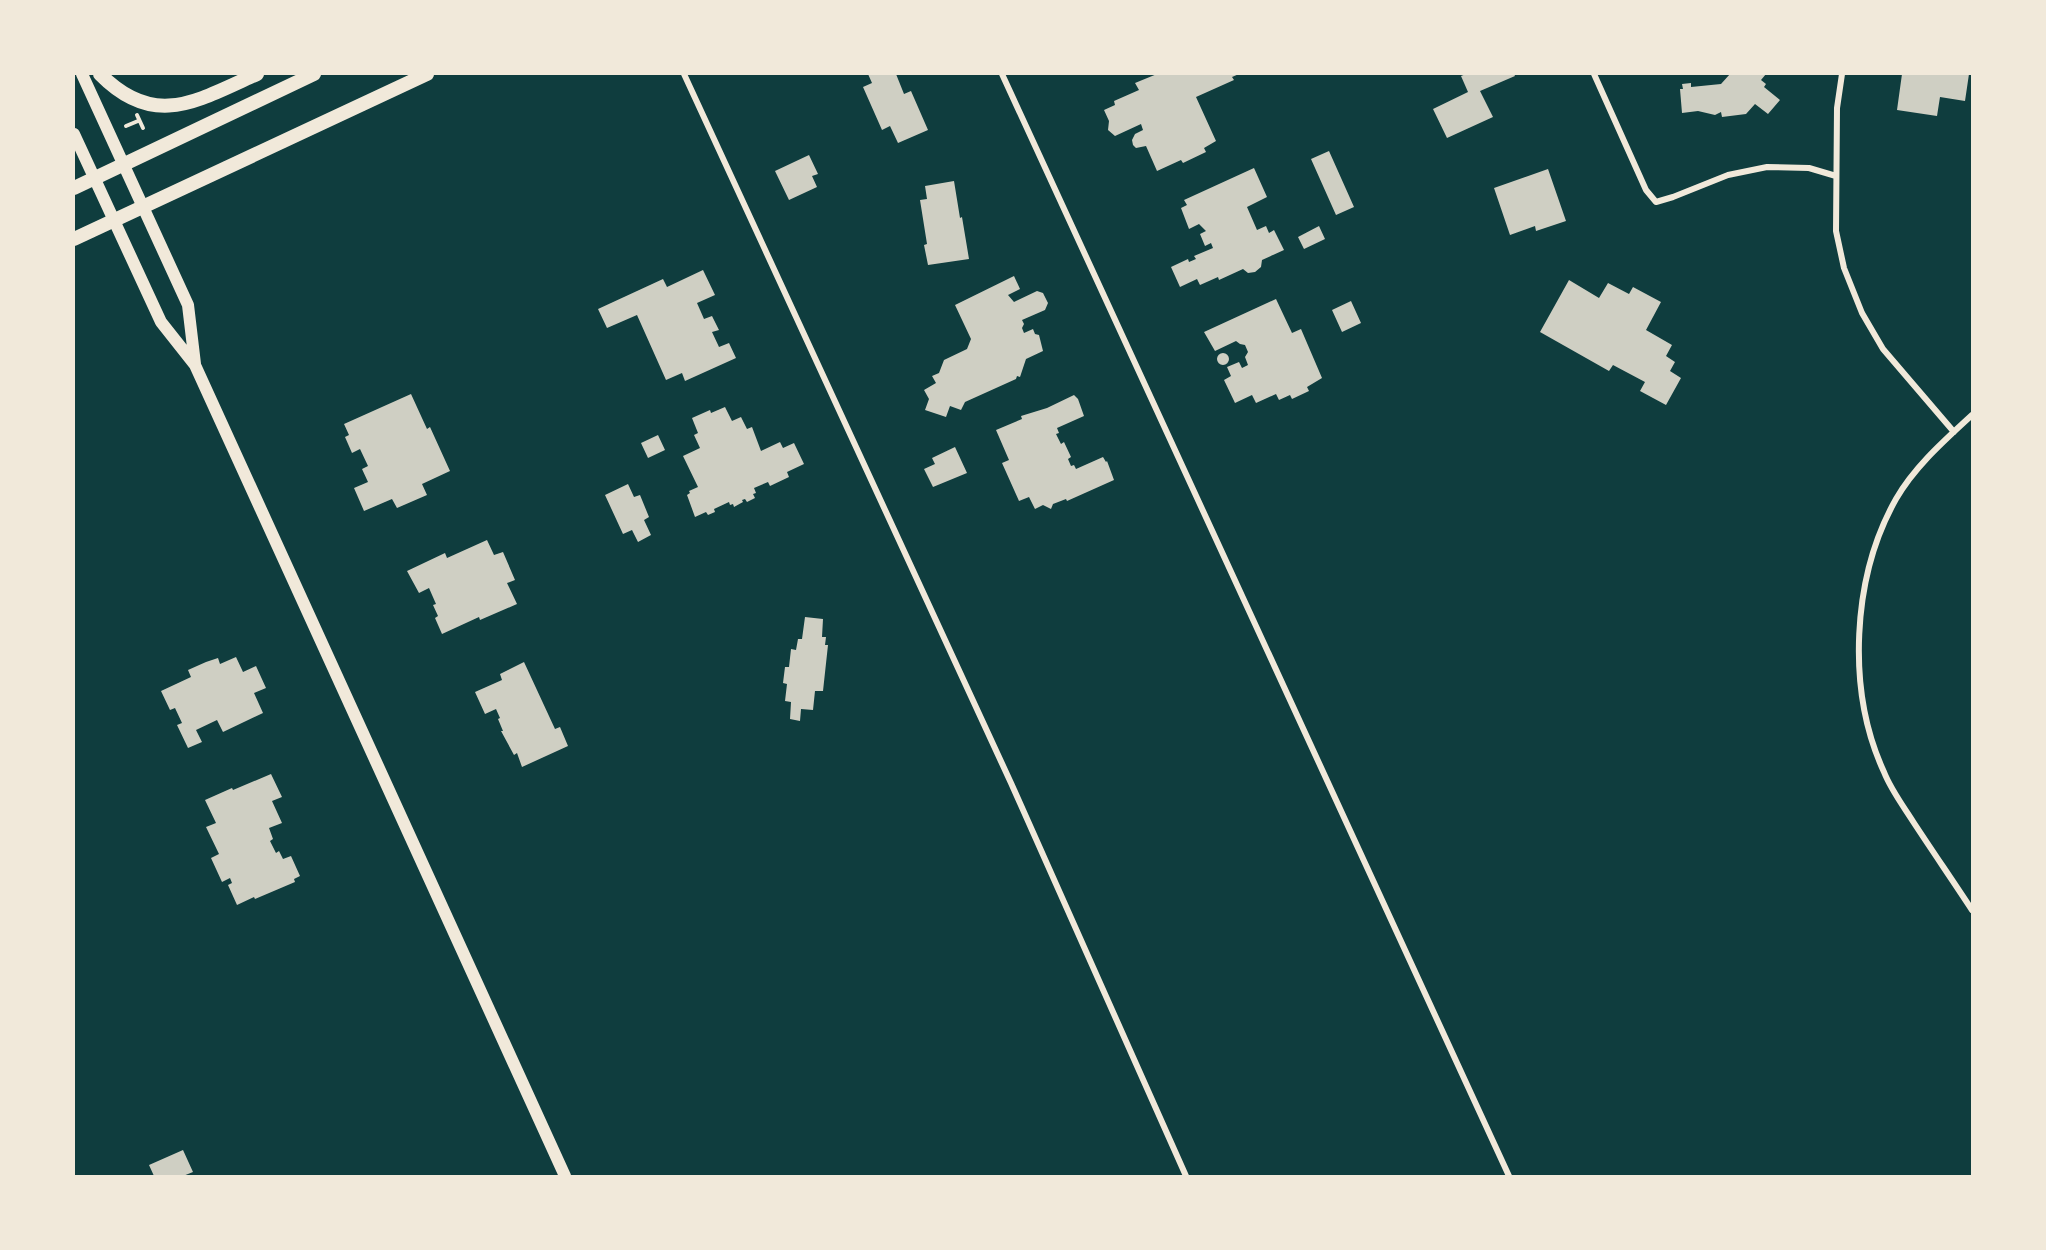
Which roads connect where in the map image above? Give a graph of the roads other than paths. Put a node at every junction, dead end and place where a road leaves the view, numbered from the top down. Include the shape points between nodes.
1 (82, 74) edge
2 (100, 74) edge
3 (257, 74) edge
4 (314, 74) edge
5 (427, 74) edge
6 (684, 74) edge
7 (1002, 74) edge
8 (1594, 74) edge
9 (1842, 74) edge
10 (74, 134) edge
11 (125, 164) junction
12 (1836, 176) junction
13 (95, 178) junction
14 (74, 188) edge
15 (144, 206) junction
16 (115, 220) junction
17 (74, 239) edge
18 (195, 365) junction
19 (1972, 415) edge
20 (1954, 432) junction
21 (1972, 910) edge
22 (565, 1176) edge
23 (1186, 1176) edge
24 (1509, 1176) edge

1 - 11 main road
2 - 3 main road via 129,97 168,107 194,102
4 - 11 main road
5 - 15 main road
6 - 23 street via 1011,783
7 - 24 street
8 - 12 street via 1646,190 1656,202 1728,175 1767,167 1809,168
9 - 12 street
10 - 13 main road
11 - 13 main road
11 - 15 main road
12 - 20 street via 1836,231 1844,268 1862,313 1883,349
13 - 14 main road
13 - 16 main road
15 - 16 main road
15 - 18 main road via 188,305
16 - 17 main road
16 - 18 main road via 161,322
18 - 22 main road
19 - 20 street
20 - 21 street via 1925,461 1897,499 1878,541 1865,585 1858,654 1864,704 1884,772

